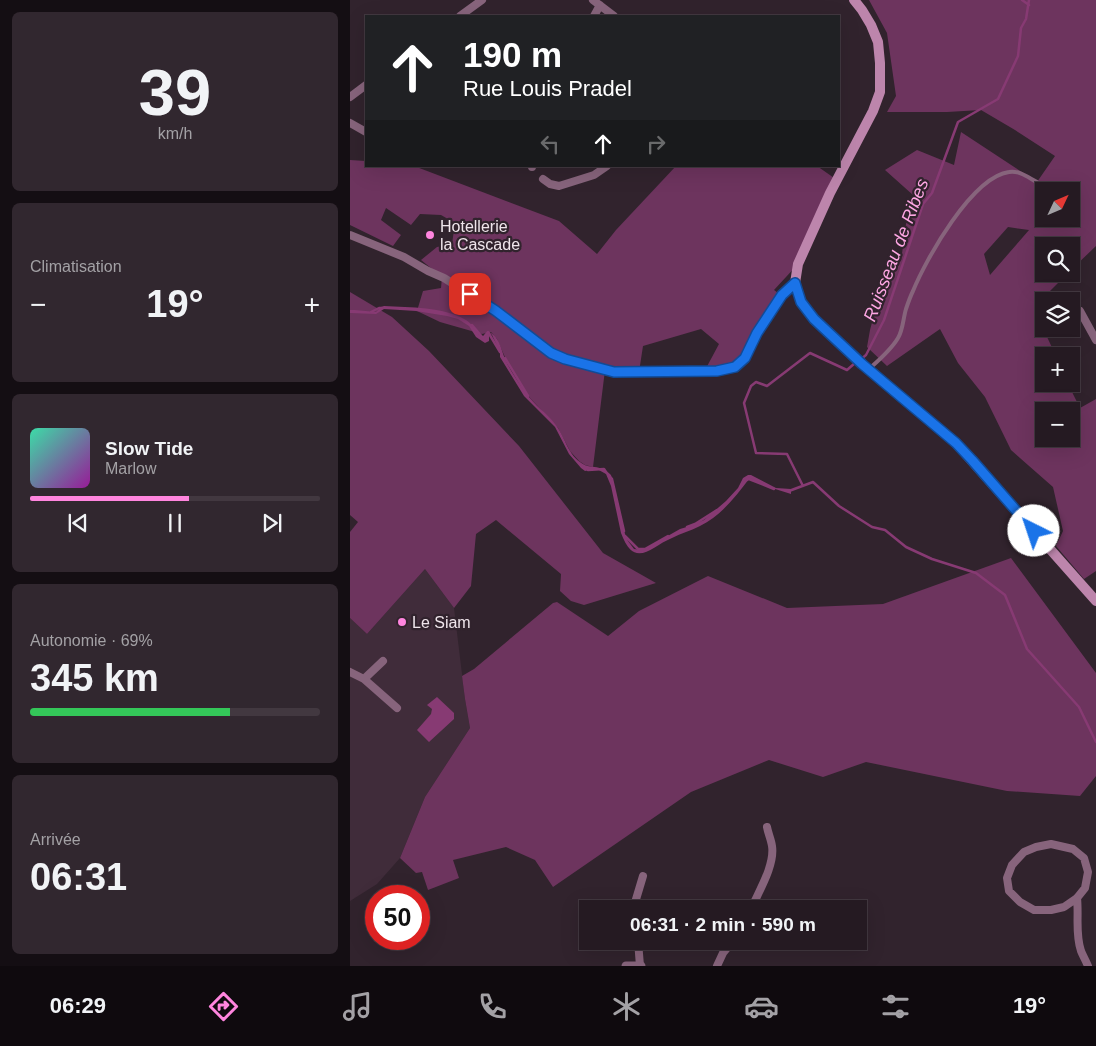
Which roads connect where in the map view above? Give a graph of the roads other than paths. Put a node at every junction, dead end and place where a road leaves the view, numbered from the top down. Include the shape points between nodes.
1 (482, 0) edge
2 (854, 0) edge
3 (596, 2) edge
4 (461, 15) edge
5 (594, 15) edge
6 (613, 15) edge
7 (365, 86) edge
8 (350, 97) edge
9 (350, 123) edge
10 (365, 131) edge
11 (606, 167) edge
12 (542, 179) dead end
13 (1038, 182) dead end
14 (350, 235) edge
15 (795, 283) junction
16 (1080, 311) dead end
17 (1096, 340) edge
18 (865, 367) junction
19 (1096, 601) edge
20 (383, 661) dead end
21 (350, 672) edge
22 (364, 679) junction
23 (397, 708) dead end
24 (767, 827) dead end
25 (643, 876) dead end
26 (1078, 898) junction
27 (636, 900) edge
28 (755, 900) edge
29 (639, 950) edge
30 (726, 950) edge
31 (626, 966) edge
32 (641, 966) edge
33 (717, 966) edge
34 (1088, 966) edge

1 - 4 street
2 - 15 main road via 878,42 880,92 798,264
3 - 5 street
3 - 6 street
7 - 8 street
9 - 10 street
11 - 12 street via 594,175 559,186
13 - 18 lane via 1010,172 986,184 970,200 946,229 923,271 906,308 898,339 887,352
14 - 15 street via 444,278 496,311 551,353 614,372 717,371 735,367 745,358 782,295
15 - 18 main road via 801,302 814,319
16 - 17 street
18 - 19 main road via 956,443
20 - 22 street
21 - 22 street
22 - 23 street
24 - 28 street via 772,858
25 - 27 street
26 - 26 street via 1085,888 1088,872 1084,858 1073,849 1051,844 1036,847 1024,852 1012,865 1007,878 1009,890 1034,910 1064,907
26 - 34 street via 1077,934
29 - 32 street
30 - 33 street
31 - 32 street

